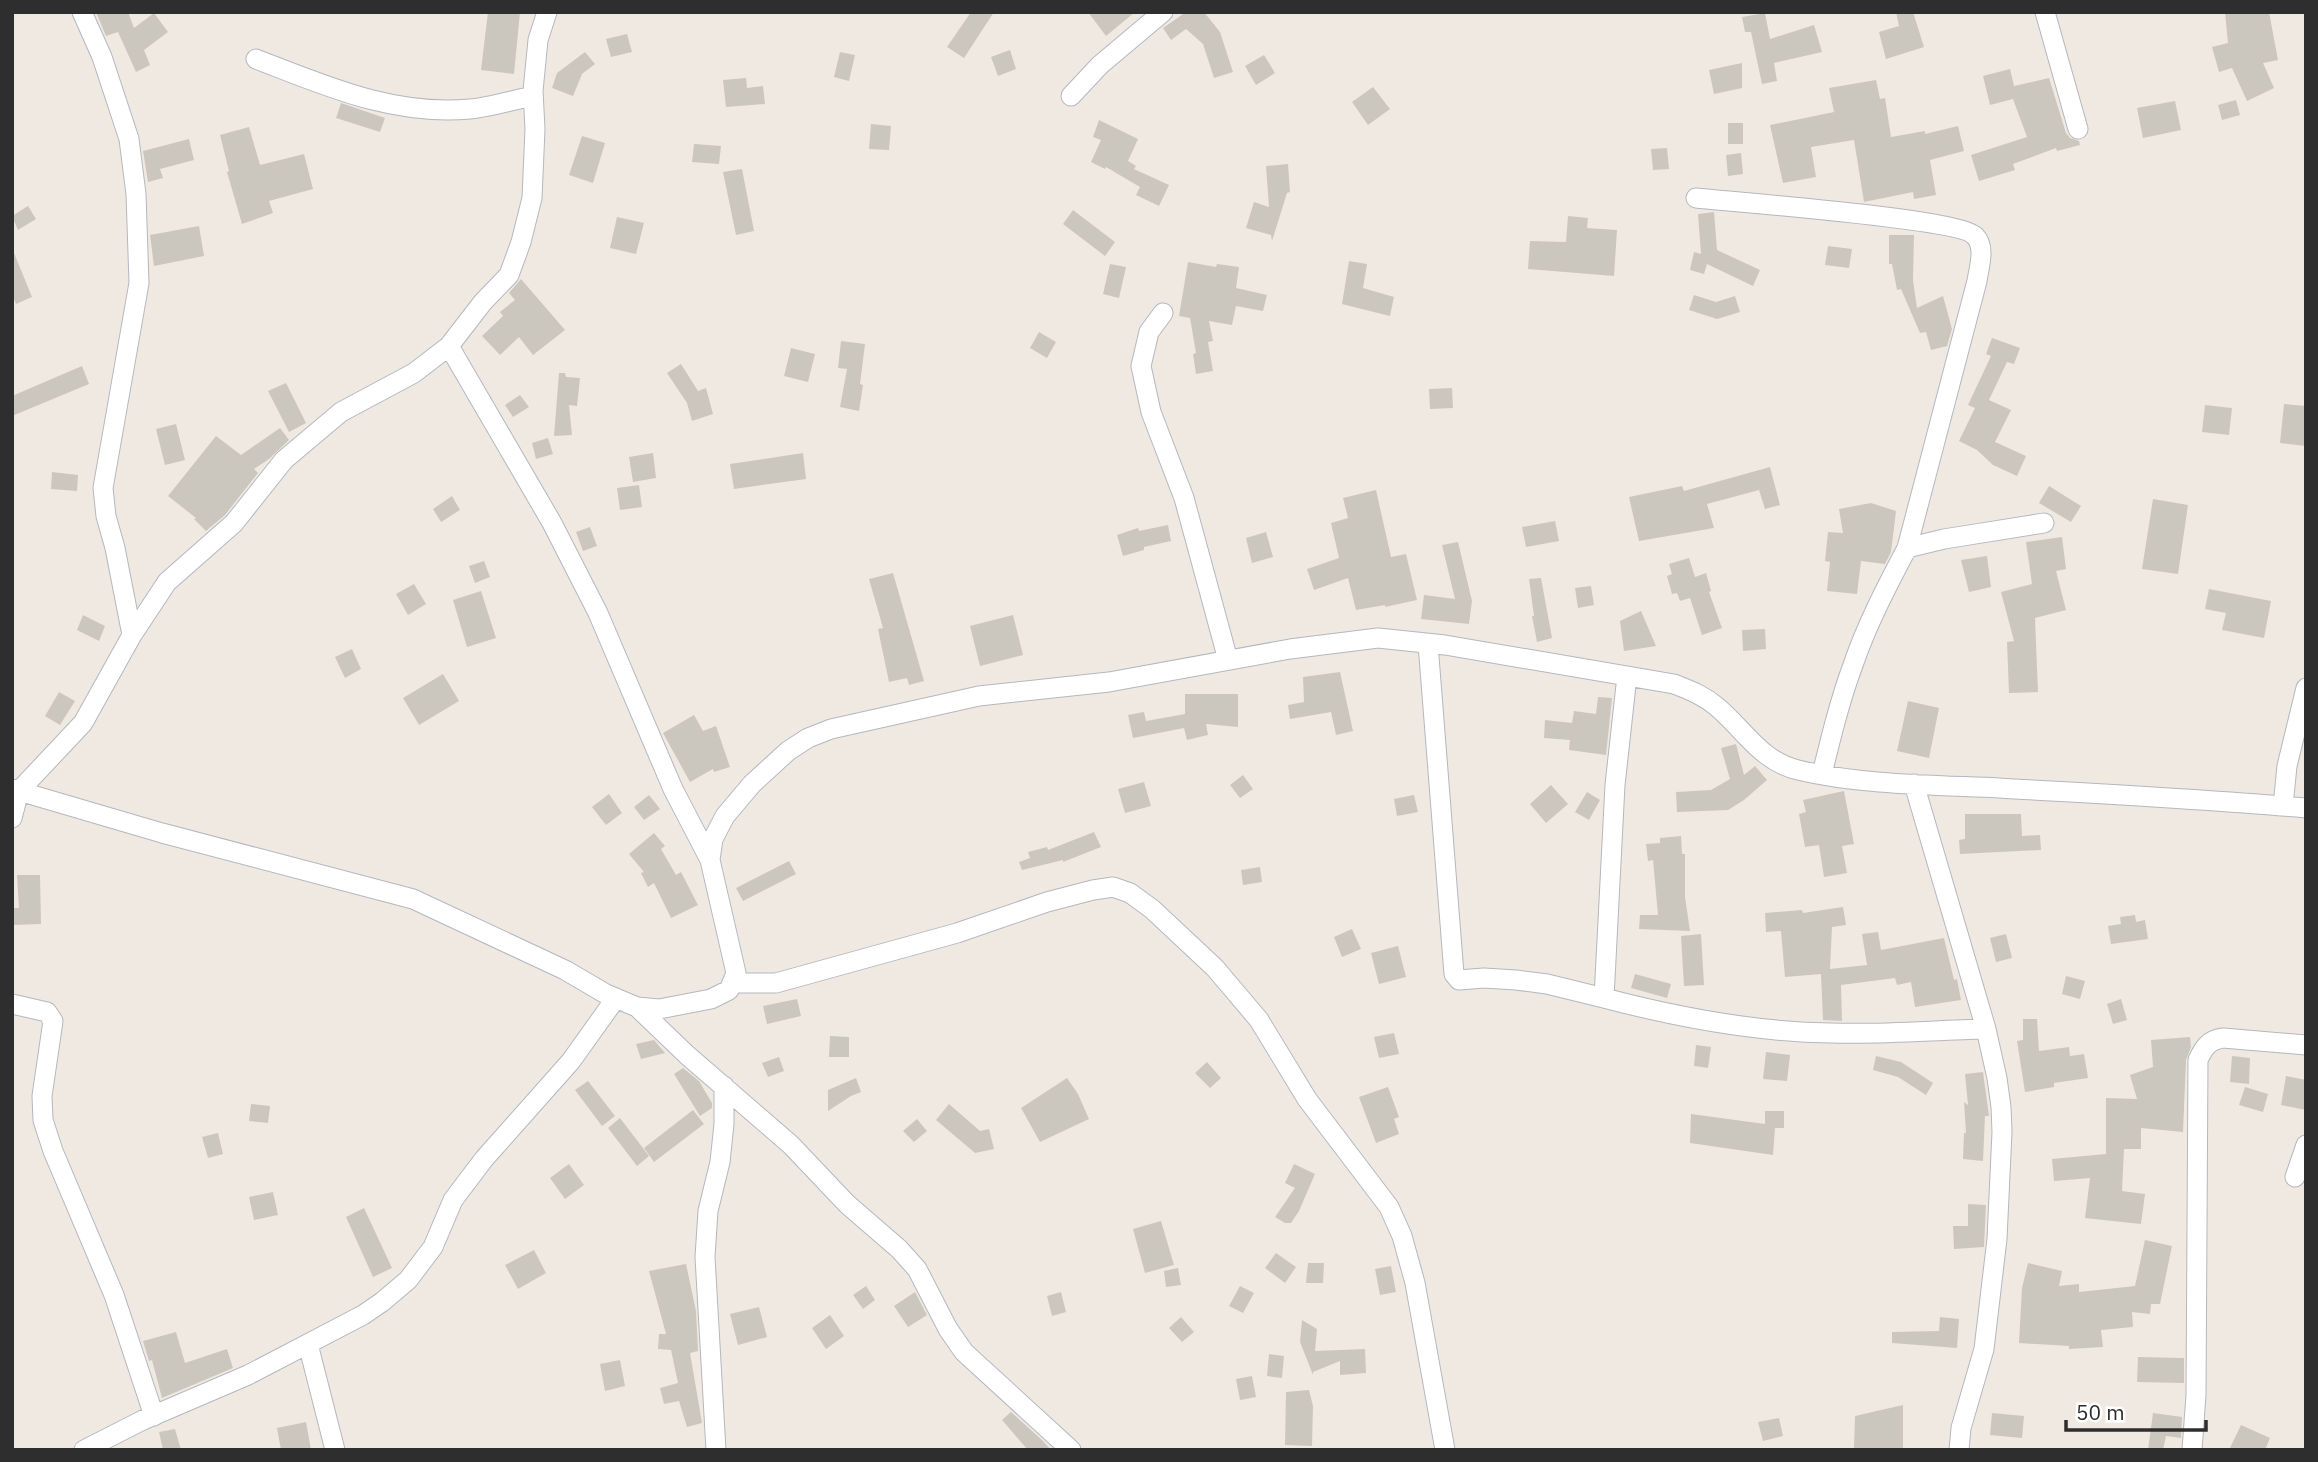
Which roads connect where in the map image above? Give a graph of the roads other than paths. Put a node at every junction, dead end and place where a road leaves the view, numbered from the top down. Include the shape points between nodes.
1 (82, 12) edge
2 (547, 12) edge
3 (1163, 12) edge
4 (2045, 12) edge
5 (256, 59) dead end
6 (533, 96) junction
7 (1071, 96) dead end
8 (2078, 129) dead end
9 (1696, 198) dead end
10 (1163, 313) dead end
11 (449, 346) junction
12 (2043, 523) dead end
13 (1907, 548) junction
14 (132, 635) junction
15 (1428, 644) junction
16 (1228, 660) junction
17 (1627, 676) junction
18 (2306, 688) edge
19 (1822, 774) junction
20 (1914, 784) junction
21 (16, 790) edge
22 (2283, 806) junction
23 (2306, 808) edge
24 (12, 818) edge
25 (710, 860) junction
26 (734, 983) junction
27 (1604, 998) junction
28 (616, 999) junction
29 (12, 1004) edge
30 (637, 1007) junction
31 (1986, 1029) junction
32 (2306, 1045) edge
33 (724, 1086) junction
34 (2306, 1146) edge
35 (2295, 1177) dead end
36 (308, 1344) junction
37 (153, 1416) junction
38 (84, 1450) edge
39 (335, 1450) edge
40 (716, 1450) edge
41 (1070, 1450) edge
42 (1445, 1450) edge
43 (1959, 1450) edge
44 (2192, 1450) edge

1 - 14 street via 129,139 136,194 139,283 103,488
2 - 6 street via 538,40
3 - 7 street
4 - 8 street
5 - 6 street via 358,97 420,110 471,109
6 - 11 street via 533,198 521,242 509,275
9 - 13 street via 1925,222 1976,236 1982,246 1977,281
10 - 16 street via 1149,332 1141,366 1151,412 1184,498
11 - 14 street via 414,373 341,412 284,460 234,523 167,582
11 - 25 street via 552,523
12 - 13 street
13 - 19 street via 1853,663
14 - 21 street via 83,723
15 - 16 street via 1359,639
15 - 17 street
15 - 27 street via 1454,974 1459,980 1516,980
16 - 25 street via 1109,682 979,696 831,729 788,751 752,784 725,816 713,839
17 - 19 street via 1692,691 1718,707 1765,754 1797,770
17 - 27 street via 1615,785
18 - 22 street via 2287,766
19 - 20 street
20 - 22 street
20 - 31 street
21 - 24 street
21 - 28 street via 413,899
22 - 23 street
25 - 26 street via 732,950
26 - 30 street via 711,999 659,1009
26 - 42 street via 776,983 1093,890 1113,887 1130,893 1215,968 1259,1020 1307,1099 1389,1207 1415,1283
27 - 31 street via 1743,1025 1830,1034
28 - 30 street
28 - 36 street via 571,1061 484,1158 453,1200 433,1247 408,1280 363,1315
29 - 37 street via 47,1012 53,1021 43,1120 114,1295
30 - 33 street
31 - 43 street via 2001,1107 1997,1239 1984,1349
32 - 44 street via 2223,1038 2203,1048 2198,1060
33 - 40 street via 722,1150 708,1210 705,1257
33 - 41 street via 899,1249 917,1269 964,1352
34 - 35 street
36 - 37 street
36 - 39 street
37 - 38 street

